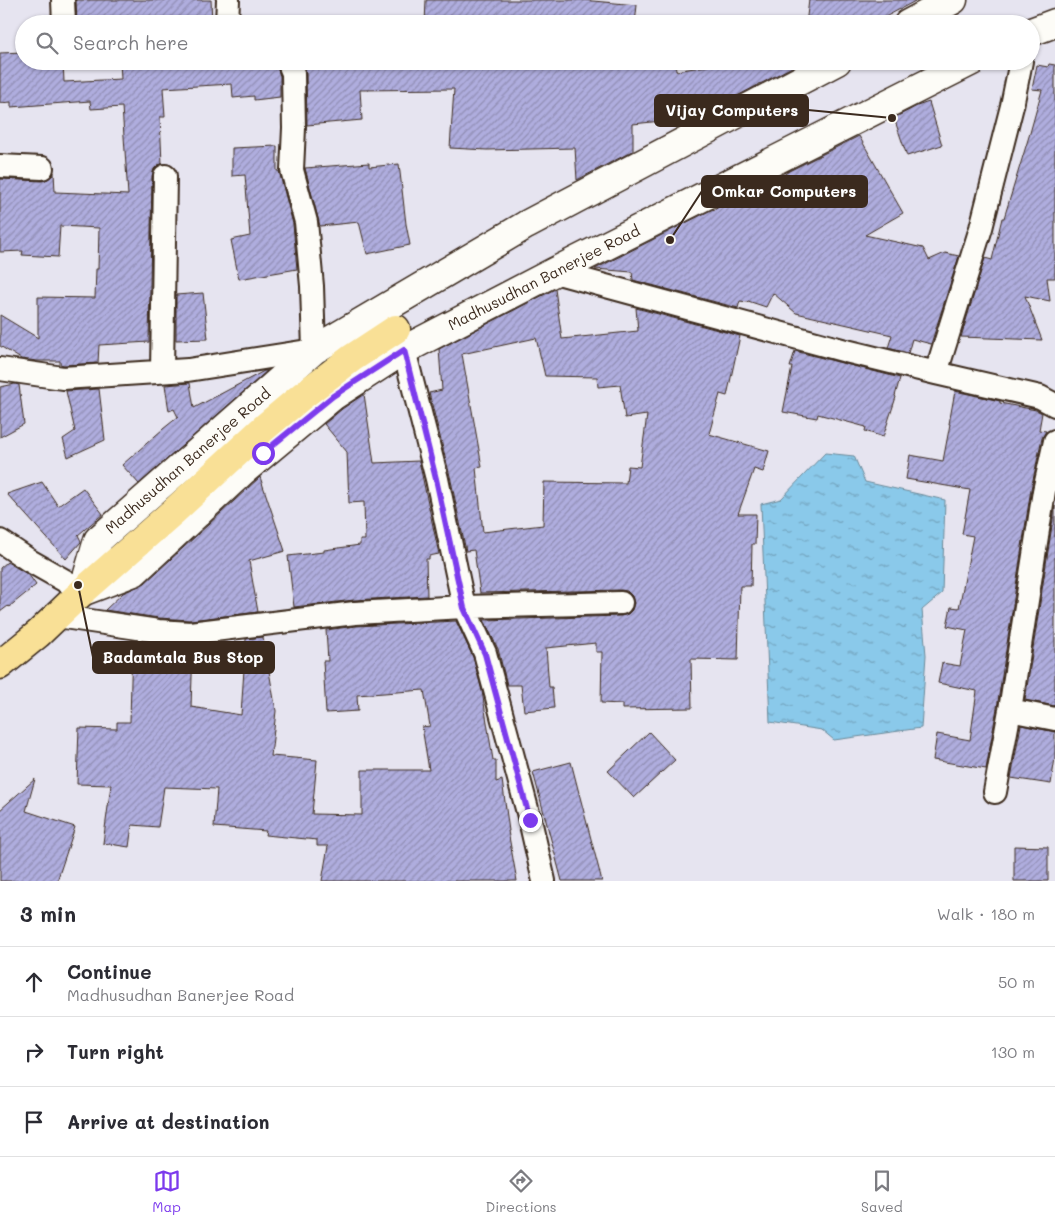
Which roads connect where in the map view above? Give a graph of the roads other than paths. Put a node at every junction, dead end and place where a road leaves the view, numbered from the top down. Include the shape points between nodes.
1 (64, 0) edge
2 (228, 0) edge
3 (953, 0) edge
4 (1049, 0) edge
5 (1055, 9) edge
6 (64, 15) edge
7 (227, 15) edge
8 (925, 15) edge
9 (1055, 22) edge
10 (1040, 28) edge
11 (292, 70) edge
12 (819, 70) edge
13 (954, 70) edge
14 (1018, 70) edge
15 (0, 166) edge
16 (42, 168) dead end
17 (166, 176) dead end
18 (554, 272) junction
19 (400, 339) junction
20 (314, 350) junction
21 (0, 369) edge
22 (162, 372) junction
23 (936, 373) junction
24 (1055, 405) edge
25 (1055, 441) edge
26 (1051, 474) edge
27 (0, 541) edge
28 (83, 591) junction
29 (621, 603) dead end
30 (464, 608) junction
31 (57, 616) junction
32 (0, 665) edge
33 (1010, 710) junction
34 (1055, 718) edge
35 (995, 792) dead end
36 (544, 881) edge

1 - 6 street
2 - 7 street
3 - 8 street
4 - 5 street
9 - 10 street
11 - 20 street via 292,170 306,222
12 - 20 street, Madhusudhan Banerjee Road via 526,225
13 - 18 street, Madhusudhan Banerjee Road
14 - 23 street via 981,228
15 - 16 street
17 - 22 street
18 - 19 street, Madhusudhan Banerjee Road
18 - 23 street
19 - 28 main road via 352,358 302,396
19 - 28 street, Madhusudhan Banerjee Road via 243,471 134,572
19 - 30 street via 436,479
20 - 22 street
20 - 28 street, Madhusudhan Banerjee Road via 98,540
21 - 22 street via 63,378
23 - 24 street via 1040,397
25 - 26 street
26 - 33 street via 1044,492
27 - 28 street
28 - 31 main road
29 - 30 street
30 - 31 street via 355,613 190,633
30 - 36 street via 485,654
31 - 32 main road
33 - 34 street
33 - 35 street

